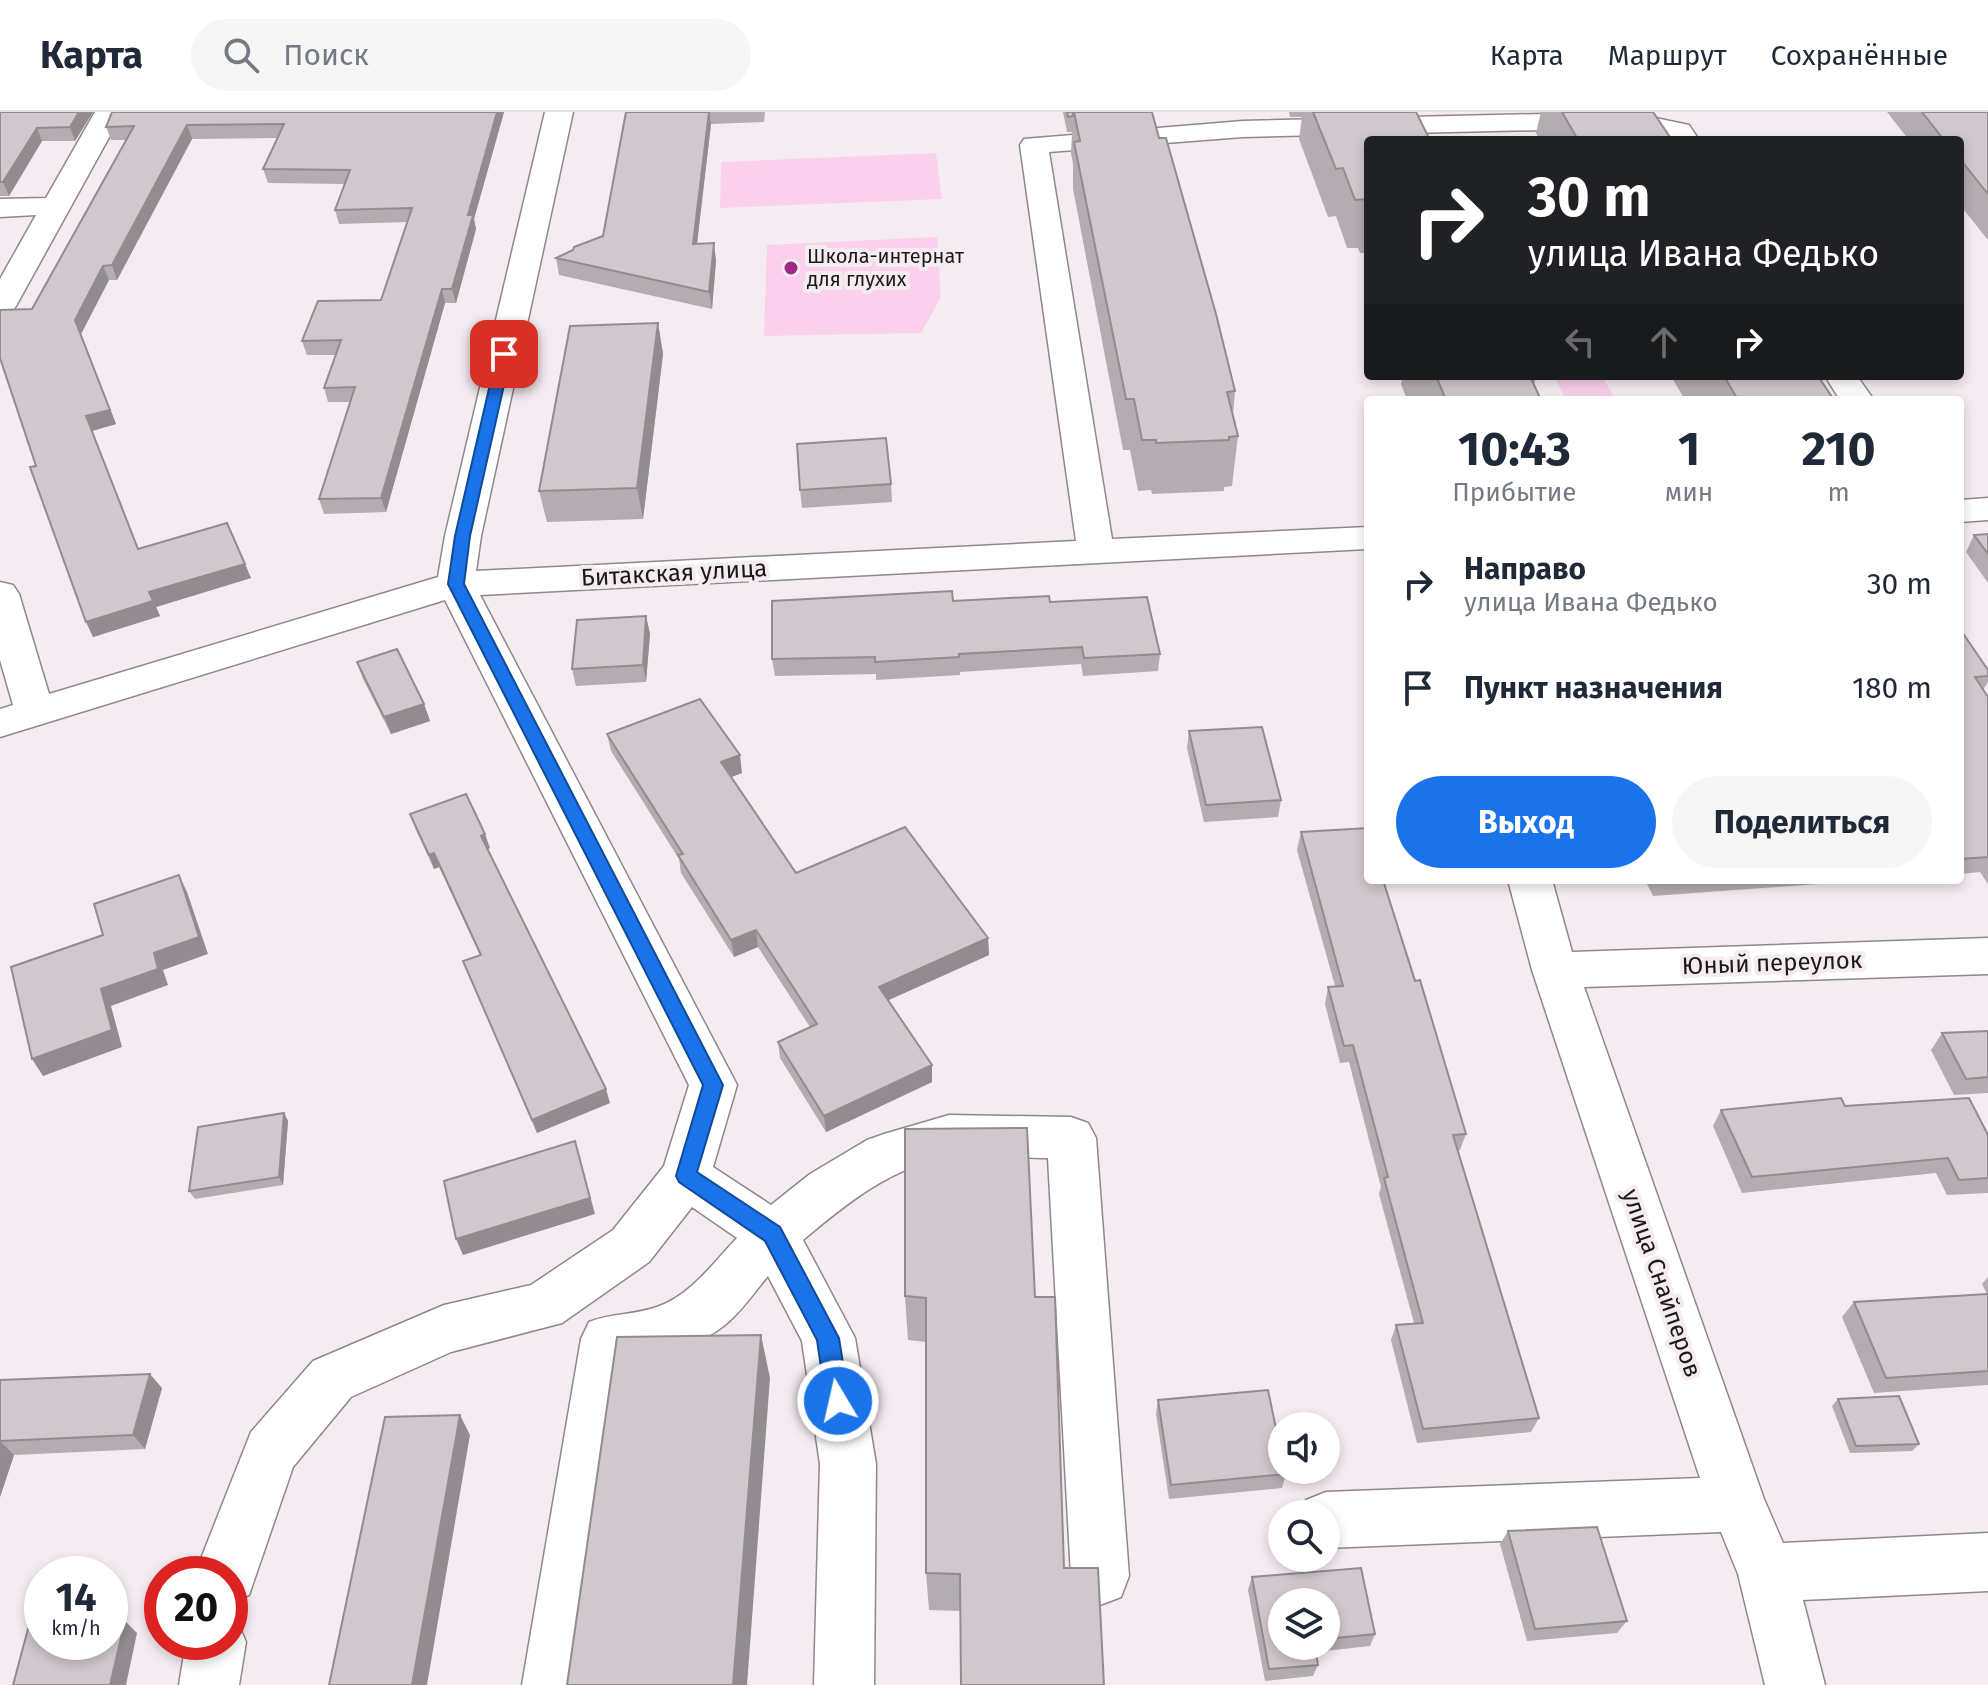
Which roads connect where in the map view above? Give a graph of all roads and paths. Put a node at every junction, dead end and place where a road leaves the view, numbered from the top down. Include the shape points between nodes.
1 (109, 112) edge
2 (559, 112) edge
3 (1623, 116) edge
4 (1682, 136) edge
5 (55, 206) junction
6 (0, 208) edge
7 (0, 306) edge
8 (1364, 538) edge
9 (1096, 552) junction
10 (456, 584) junction
11 (0, 594) edge
12 (17, 718) edge
13 (1531, 884) edge
14 (1988, 956) edge
15 (1555, 970) junction
16 (686, 1176) junction
17 (773, 1234) junction
18 (1737, 1504) junction
19 (1340, 1519) edge
20 (231, 1556) edge
21 (1988, 1562) edge
22 (1767, 1573) junction
23 (1100, 1576) edge
24 (213, 1660) edge
25 (209, 1685) edge
26 (552, 1685) edge
27 (844, 1685) edge
28 (1795, 1685) edge

1 - 5 street
2 - 10 street
3 - 4 street
3 - 9 street via 1243,129 1034,145
5 - 6 street
5 - 7 street
8 - 9 street, Битакская улица
9 - 10 street, Битакская улица
10 - 12 street, Битакская улица
10 - 16 street via 713,1085
11 - 12 street
13 - 15 street, улица Снайперов
14 - 15 street, Юный переулок
15 - 18 street, улица Снайперов
16 - 17 street
16 - 20 street via 631,1246 543,1306 444,1329 332,1379 271,1451
17 - 23 street via 828,1189 884,1155 949,1136 1071,1138
17 - 26 street via 707,1307 664,1331 608,1339
17 - 27 street via 828,1338 848,1464
18 - 19 street
18 - 22 street, улица Снайперов
21 - 22 street
22 - 28 street, улица Снайперов
24 - 25 street

